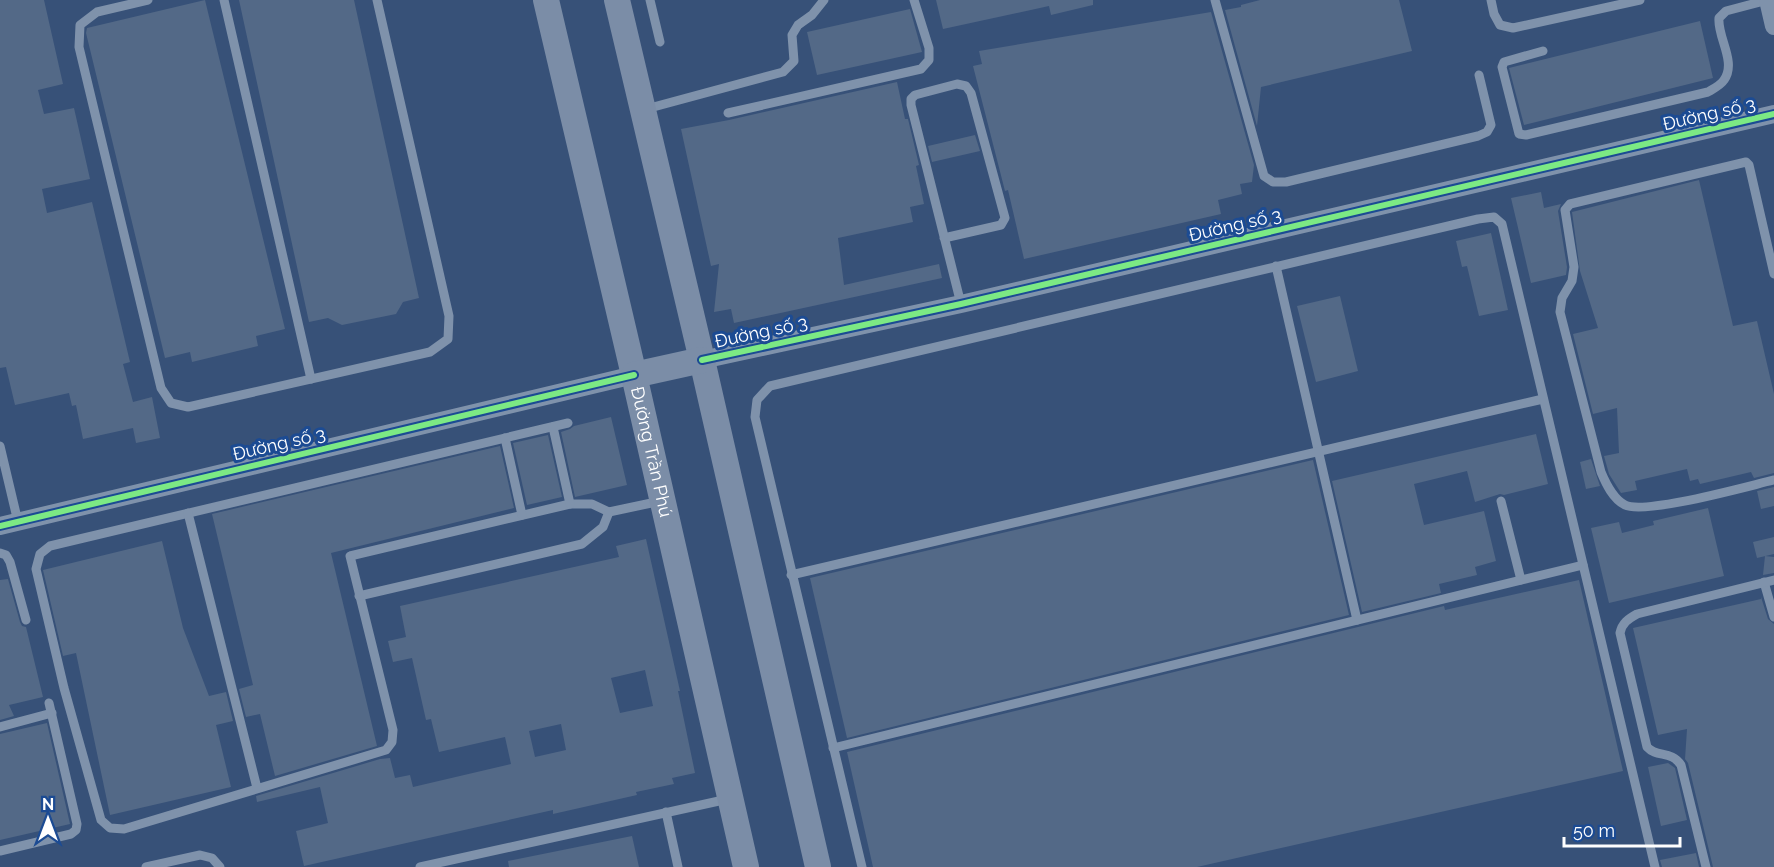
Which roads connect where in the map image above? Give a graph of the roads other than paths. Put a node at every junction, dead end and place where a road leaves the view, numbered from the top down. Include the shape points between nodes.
1 (148, 0) edge
2 (224, 0) edge
3 (377, 0) edge
4 (546, 0) edge
5 (617, 0) edge
6 (650, 0) edge
7 (824, 0) edge
8 (914, 0) edge
9 (1215, 0) edge
10 (1491, 0) edge
11 (1640, 0) edge
12 (1768, 0) edge
13 (1774, 26) edge
14 (660, 42) dead end
15 (1543, 51) dead end
16 (1479, 75) dead end
17 (643, 110) junction
18 (728, 113) dead end
19 (1774, 114) edge
20 (944, 238) junction
21 (1772, 261) edge
22 (1276, 266) junction
23 (1774, 274) edge
24 (961, 304) junction
25 (702, 360) junction
26 (634, 375) junction
27 (311, 379) junction
28 (1543, 399) junction
29 (568, 423) dead end
30 (553, 427) junction
31 (505, 438) junction
32 (0, 446) edge
33 (1319, 451) junction
34 (3, 472) edge
35 (1774, 480) edge
36 (663, 501) junction
37 (1501, 501) dead end
38 (570, 504) junction
39 (609, 512) junction
40 (188, 513) junction
41 (522, 515) junction
42 (9, 524) edge
43 (0, 553) edge
44 (1583, 565) junction
45 (791, 575) junction
46 (1521, 580) junction
47 (1774, 580) edge
48 (1764, 582) junction
49 (359, 596) junction
50 (1774, 617) edge
51 (26, 620) dead end
52 (1357, 620) junction
53 (49, 703) dead end
54 (52, 713) junction
55 (0, 727) edge
56 (833, 748) junction
57 (257, 788) junction
58 (731, 798) junction
59 (666, 812) junction
60 (0, 851) edge
61 (146, 867) edge
62 (220, 867) edge
63 (420, 867) edge
64 (678, 867) edge
65 (746, 867) edge
66 (818, 867) edge
67 (862, 867) edge
68 (1655, 867) edge
69 (1706, 867) edge

1 - 27 lane via 97,12 80,25 79,47 161,388 171,403 188,407
2 - 27 lane
3 - 27 lane via 449,316 448,339 430,352
4 - 26 main road, Đường Trần Phú
5 - 17 main road
6 - 14 lane
7 - 17 lane via 792,35 794,61 783,72
8 - 18 lane via 928,48 929,60 921,69
9 - 16 lane via 1264,176 1273,182 1487,132 1491,125
10 - 11 lane via 1500,25 1513,28
12 - 13 street
12 - 15 lane via 1726,11 1719,18 1729,64 1724,80 1708,92 1519,134 1502,67 1504,62
17 - 25 main road
19 - 24 street, Đường số 3
20 - 20 lane via 911,99 957,84 966,86 971,93 1005,218 1001,225
20 - 24 lane
21 - 23 lane
21 - 35 lane via 1746,162 1570,204 1565,210 1574,267 1560,312 1601,472 1610,490 1626,505 1653,507
22 - 28 lane via 1494,218 1502,224
22 - 33 lane
22 - 45 lane via 770,386 757,400 755,417
24 - 25 street, Đường số 3
25 - 26 main road
25 - 66 main road
26 - 36 main road, Đường Trần Phú
26 - 42 street, Đường số 3
28 - 33 lane
28 - 44 lane
29 - 30 lane
30 - 31 lane
30 - 38 lane
31 - 40 lane
31 - 41 lane
32 - 34 lane
33 - 45 lane
33 - 52 lane
34 - 42 lane
36 - 39 lane
36 - 58 main road, Đường Trần Phú
37 - 46 lane
38 - 39 lane via 592,504
38 - 41 lane
39 - 49 lane via 603,527 582,544
40 - 57 lane
40 - 57 lane via 50,546 40,554 36,569 64,688 101,820 110,828 124,829
41 - 49 lane via 350,556
43 - 51 lane via 10,562
44 - 46 lane
44 - 68 lane
45 - 56 lane
46 - 52 lane
47 - 48 lane
48 - 50 lane
48 - 69 lane via 1637,614 1627,620 1620,633 1647,747 1676,758 1682,765
49 - 57 lane via 393,730 392,742 386,750
52 - 56 lane
53 - 54 lane
54 - 55 lane
54 - 60 lane via 76,830
56 - 67 lane
58 - 59 lane
58 - 65 main road, Đường Trần Phú
59 - 63 lane
59 - 64 lane
61 - 62 lane via 200,855 212,858

